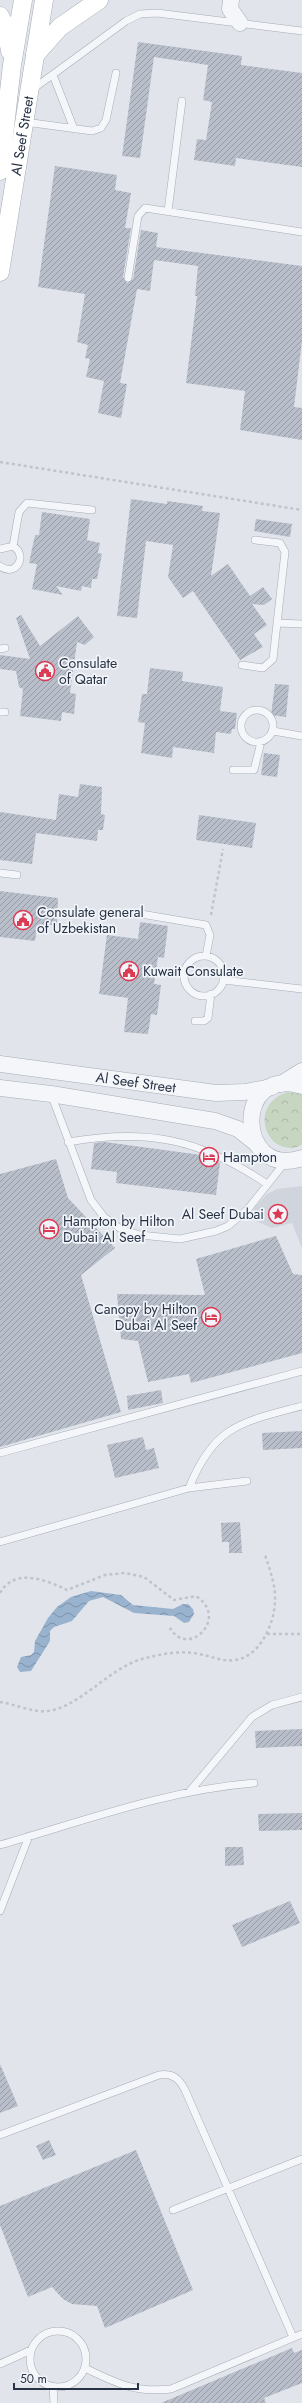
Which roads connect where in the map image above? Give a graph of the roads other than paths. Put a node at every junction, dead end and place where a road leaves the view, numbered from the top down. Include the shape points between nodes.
1 (23, 0) edge
2 (44, 0) edge
3 (99, 0) edge
4 (231, 0) edge
5 (0, 16) edge
6 (240, 23) junction
7 (302, 31) edge
8 (35, 56) junction
9 (12, 64) junction
10 (116, 73) dead end
11 (53, 74) junction
12 (29, 92) junction
13 (182, 101) dead end
14 (3, 105) edge
15 (25, 122) junction
16 (74, 129) junction
17 (0, 171) edge
18 (168, 211) junction
19 (302, 232) edge
20 (0, 272) edge
21 (128, 278) dead end
22 (92, 510) dead end
23 (255, 540) dead end
24 (13, 546) junction
25 (0, 549) edge
26 (0, 566) edge
27 (276, 623) junction
28 (302, 624) edge
29 (242, 665) dead end
30 (273, 731) junction
31 (302, 736) edge
32 (261, 742) junction
33 (233, 770) dead end
34 (0, 872) edge
35 (18, 875) dead end
36 (141, 914) dead end
37 (206, 956) junction
38 (223, 980) junction
39 (302, 989) edge
40 (211, 994) junction
41 (195, 1021) dead end
42 (0, 1064) edge
43 (302, 1071) edge
44 (276, 1085) junction
45 (302, 1086) edge
46 (0, 1088) edge
47 (51, 1094) junction
48 (68, 1142) junction
49 (257, 1144) junction
50 (302, 1158) edge
51 (286, 1160) junction
52 (267, 1184) junction
53 (302, 1371) edge
54 (302, 1406) edge
55 (0, 1452) edge
56 (247, 1481) dead end
57 (189, 1488) junction
58 (0, 1542) edge
59 (302, 1697) edge
60 (254, 1783) dead end
61 (190, 1791) junction
62 (29, 1836) junction
63 (0, 1845) edge
64 (0, 1911) edge
65 (0, 2135) edge
66 (302, 2158) edge
67 (228, 2188) junction
68 (173, 2210) dead end
69 (302, 2334) edge
70 (293, 2337) junction
71 (31, 2350) junction
72 (0, 2364) edge
73 (85, 2368) junction
74 (53, 2387) junction
75 (54, 2403) edge

1 - 9 main road
2 - 8 main road, Al Seef Street
3 - 8 main road via 60,27
4 - 6 street via 230,9
5 - 9 main road via 9,37
6 - 7 lane
6 - 11 lane via 157,13 140,14 126,21
8 - 12 main road, Al Seef Street
9 - 14 main road
10 - 16 lane via 104,125 97,131
11 - 12 lane
11 - 16 lane
12 - 15 main road, Al Seef Street
13 - 18 lane
14 - 17 main road
15 - 16 lane
15 - 20 main road, Al Seef Street
18 - 19 lane
18 - 21 lane via 149,208 139,212
22 - 24 lane via 27,503 19,512
23 - 27 lane via 280,543 284,549
24 - 25 lane via 4,546
24 - 26 lane via 20,553 17,567 8,570
27 - 28 lane
27 - 29 lane via 271,663 263,668
30 - 31 lane
30 - 32 lane
30 - 32 lane via 272,720 264,712 247,713 241,722 242,733 250,741
32 - 33 lane via 254,770
34 - 35 lane
36 - 37 lane via 202,922 210,935
37 - 38 lane via 222,967
37 - 40 lane via 188,963 185,969 185,982 188,988 198,995
38 - 39 lane
38 - 40 lane via 217,991
40 - 41 lane via 208,1018 204,1021
42 - 44 street, Al Seef Street via 216,1093 238,1093
43 - 44 street, Al Seef Street
44 - 45 street, Al Seef Street
44 - 49 street, Al Seef Street via 260,1095 252,1107 250,1126
46 - 47 street, Al Seef Street
47 - 48 lane
47 - 49 street, Al Seef Street via 215,1121 238,1129
48 - 52 lane via 124,1135 172,1140 206,1150 238,1164
48 - 52 lane via 91,1200 121,1229 140,1235 180,1238 216,1232 238,1218
49 - 51 street, Al Seef Street via 265,1152
50 - 51 street, Al Seef Street
51 - 52 lane
53 - 55 lane
54 - 57 lane via 253,1419 237,1425 223,1435 210,1447
56 - 57 lane
57 - 58 lane
59 - 61 lane via 272,1705 252,1717
60 - 61 lane
61 - 62 lane
62 - 63 lane
62 - 64 lane
65 - 67 lane via 167,2074 181,2082
66 - 67 lane
67 - 68 lane
67 - 70 lane
69 - 70 lane
70 - 73 lane via 170,2389 133,2389
71 - 72 lane
71 - 73 lane via 40,2337 55,2331 63,2332 77,2339 82,2345 86,2360
71 - 74 lane via 34,2374 39,2380
73 - 74 lane via 72,2383
74 - 75 lane

